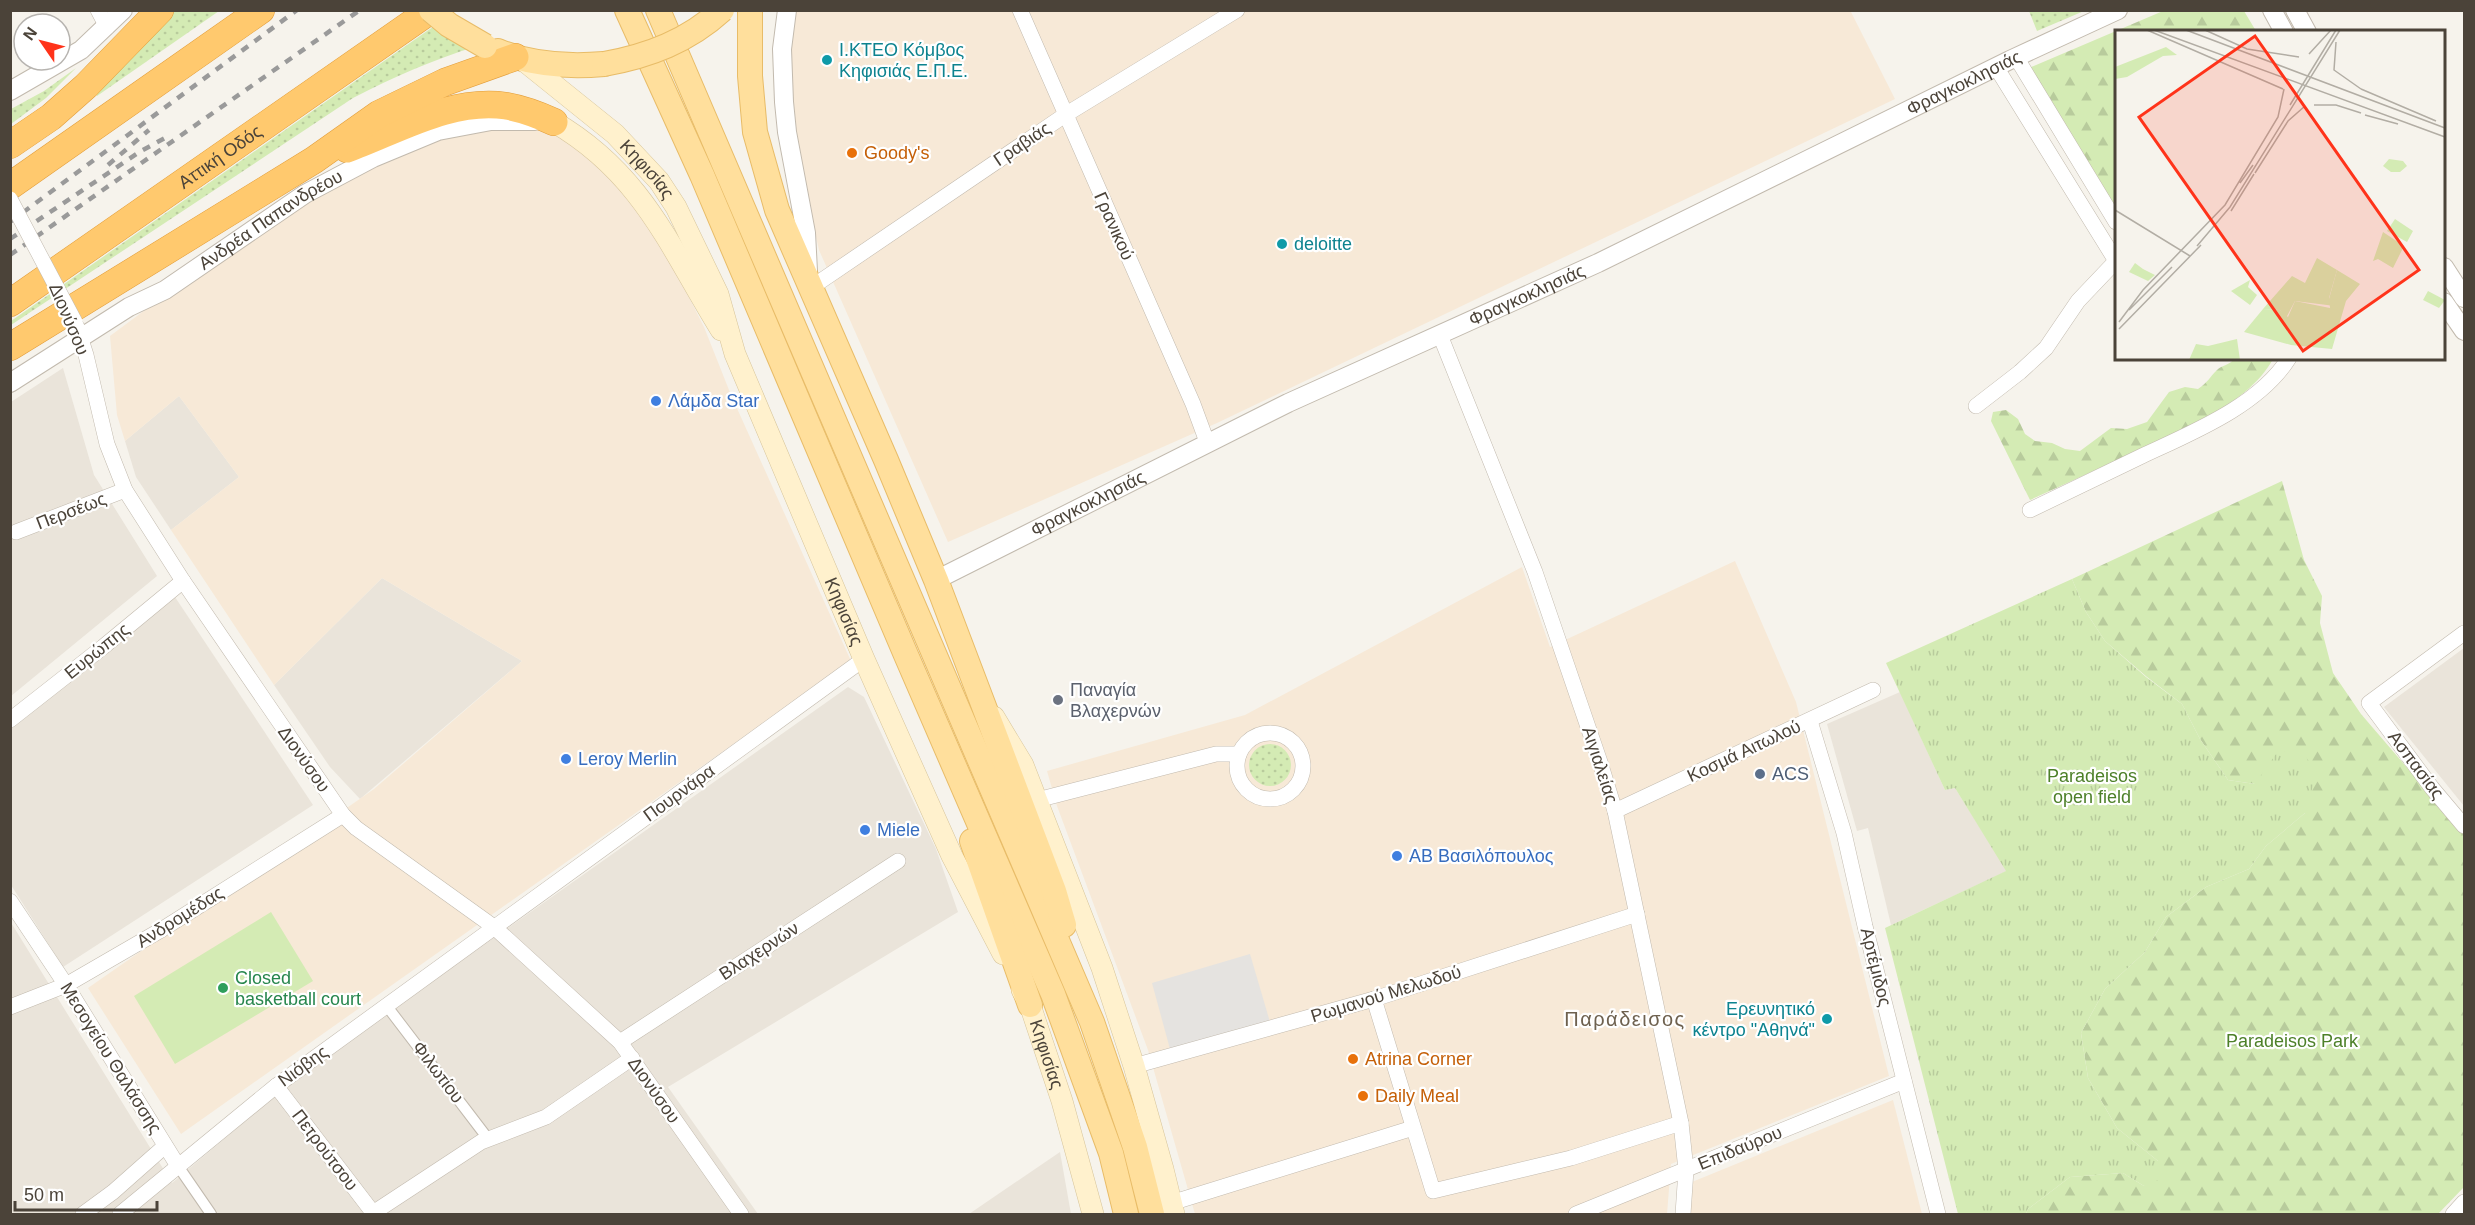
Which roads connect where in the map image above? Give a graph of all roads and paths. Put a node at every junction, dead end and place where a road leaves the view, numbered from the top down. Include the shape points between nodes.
1 (98, 10) edge
2 (123, 10) edge
3 (160, 10) edge
4 (261, 10) edge
5 (431, 10) edge
6 (627, 10) edge
7 (658, 10) edge
8 (722, 10) edge
9 (750, 10) edge
10 (787, 10) edge
11 (1020, 10) edge
12 (1237, 10) edge
13 (2118, 10) edge
14 (2272, 10) edge
15 (2295, 10) edge
16 (107, 27) junction
17 (2283, 30) edge
18 (2306, 30) edge
19 (514, 57) junction
20 (2016, 57) junction
21 (1996, 67) junction
22 (10, 91) edge
23 (1065, 115) junction
24 (554, 122) junction
25 (10, 145) edge
26 (314, 160) junction
27 (10, 186) edge
28 (10, 199) edge
29 (2115, 220) edge
30 (2115, 259) edge
31 (2115, 262) edge
32 (2445, 269) edge
33 (810, 283) junction
34 (2464, 298) edge
35 (10, 303) edge
36 (2445, 303) edge
37 (78, 330) junction
38 (2464, 331) edge
39 (1440, 336) junction
40 (10, 346) edge
41 (735, 354) junction
42 (2288, 360) edge
43 (10, 383) edge
44 (1976, 406) dead end
45 (1208, 442) junction
46 (125, 490) junction
47 (2030, 510) dead end
48 (16, 532) dead end
49 (936, 580) junction
50 (183, 581) junction
51 (2464, 633) edge
52 (906, 655) junction
53 (864, 659) junction
54 (1873, 690) dead end
55 (978, 692) junction
56 (10, 720) edge
57 (1810, 721) junction
58 (1239, 754) junction
59 (1037, 800) junction
60 (1615, 811) junction
61 (343, 815) junction
62 (2464, 826) edge
63 (898, 861) dead end
64 (10, 901) edge
65 (1637, 915) junction
66 (494, 927) junction
67 (66, 985) junction
68 (1374, 999) junction
69 (386, 1005) junction
70 (1030, 1005) junction
71 (10, 1007) edge
72 (1092, 1022) junction
73 (620, 1042) junction
74 (632, 1058) junction
75 (1134, 1066) junction
76 (1904, 1081) junction
77 (276, 1086) junction
78 (1681, 1123) junction
79 (1413, 1128) junction
80 (489, 1140) junction
81 (165, 1146) junction
82 (178, 1166) junction
83 (1686, 1170) junction
84 (2464, 1202) edge
85 (1166, 1211) edge
86 (128, 1212) edge
87 (372, 1214) edge
88 (83, 1215) edge
89 (211, 1215) edge
90 (741, 1215) edge
91 (1094, 1215) edge
92 (1126, 1215) edge
93 (1576, 1215) edge
94 (1683, 1215) edge
95 (1938, 1215) edge
96 (2453, 1215) edge

1 - 16 street
2 - 16 street
3 - 25 highway via 86,86 51,117
4 - 27 highway
5 - 19 main road, bridge via 466,36
5 - 35 highway, Αττική Οδός
6 - 52 main road, Κηφισίας via 702,175
7 - 72 main road
8 - 19 main road, bridge via 682,40 644,55 604,64 564,65
9 - 33 main road via 755,132 777,210
10 - 33 street via 782,49 784,102 806,233
11 - 23 street, Γρανικού
12 - 23 street, Γραβιάς
13 - 20 street, Φραγκοκλησιάς
14 - 17 street
15 - 18 street
16 - 22 street via 81,50
19 - 26 highway via 400,102
19 - 41 main road, Κηφισίας via 615,134 659,181 706,265
20 - 21 street, Φραγκοκλησιάς
20 - 29 street
21 - 30 street
21 - 39 street, Φραγκοκλησιάς via 1598,263
23 - 33 street, Γραβιάς
23 - 45 street, Γρανικού
24 - 26 highway via 507,106 463,107
24 - 37 street, Ανδρέα Παπανδρέου via 467,125 438,131 373,158 305,194 165,290
24 - 41 main road via 598,152 641,198 676,250
26 - 40 highway
28 - 37 street, Διονύσου, bridge
31 - 44 street via 2078,301 2046,348
32 - 34 street
33 - 49 main road
36 - 38 street
37 - 43 street, Ανδρέα Παπανδρέου
37 - 46 street, Διονύσου via 107,444
39 - 45 street, Φραγκοκλησιάς
39 - 60 street, Αιγιαλείας via 1535,572
41 - 53 main road, Κηφισίας
42 - 47 street via 2246,402
45 - 49 street, Φραγκοκλησιάς
46 - 48 street, Περσέως
46 - 50 street, Διονύσου
49 - 55 main road
50 - 56 street, Ευρώπης
50 - 61 street, Διονύσου
51 - 62 street, Ασπασίας via 2369,703
52 - 70 main road
52 - 92 main road, Κηφισίας via 1053,994 1111,1153
53 - 66 street, Πουρνάρα
53 - 70 main road, Κηφισίας via 952,856
54 - 57 street, Κοσμά Αιτωλού
55 - 59 main road via 1019,755
55 - 72 main road via 1054,891
57 - 60 street, Κοσμά Αιτωλού
57 - 76 street, Αρτέμιδος via 1844,833
58 - 58 street via 1237,773 1241,783 1257,797 1267,800 1287,795 1301,779 1302,756 1297,746 1278,733 1256,736 1246,742
58 - 59 street via 1216,754
59 - 75 main road via 1102,968
60 - 65 street, Αιγιαλείας
61 - 66 street, Διονύσου
61 - 67 street, Ανδρομέδας
63 - 73 street, Βλαχερνών
64 - 67 street, Μεσογείου Θαλάσσης
65 - 68 street, Ρωμανού Μελωδού
65 - 78 street, Αιγιαλείας
66 - 69 street, Νιόβης
66 - 73 street, Διονύσου
67 - 71 street, Ανδρομέδας
67 - 81 street, Μεσογείου Θαλάσσης
68 - 75 street, Ρωμανού Μελωδού
68 - 79 street
69 - 77 street, Νιόβης
69 - 80 street, Φιλωτίου
70 - 91 main road, Κηφισίας
72 - 85 main road via 1135,1147
73 - 74 street, Διονύσου
74 - 80 street via 546,1117
74 - 90 street, Διονύσου
75 - 85 main road
76 - 83 street, Επιδαύρου
76 - 95 street, Αρτέμιδος
77 - 82 street, Νιόβης
77 - 87 street, Πετρούτσου
78 - 79 street via 1571,1158 1433,1191
78 - 83 street, Αιγιαλείας
79 - 85 street
80 - 87 street
81 - 82 street, Μεσογείου Θαλάσσης
81 - 88 street
82 - 86 street, Νιόβης
82 - 89 street, Μεσογείου Θαλάσσης
83 - 93 street, Επιδαύρου
83 - 94 street, Αιγιαλείας
84 - 96 street

